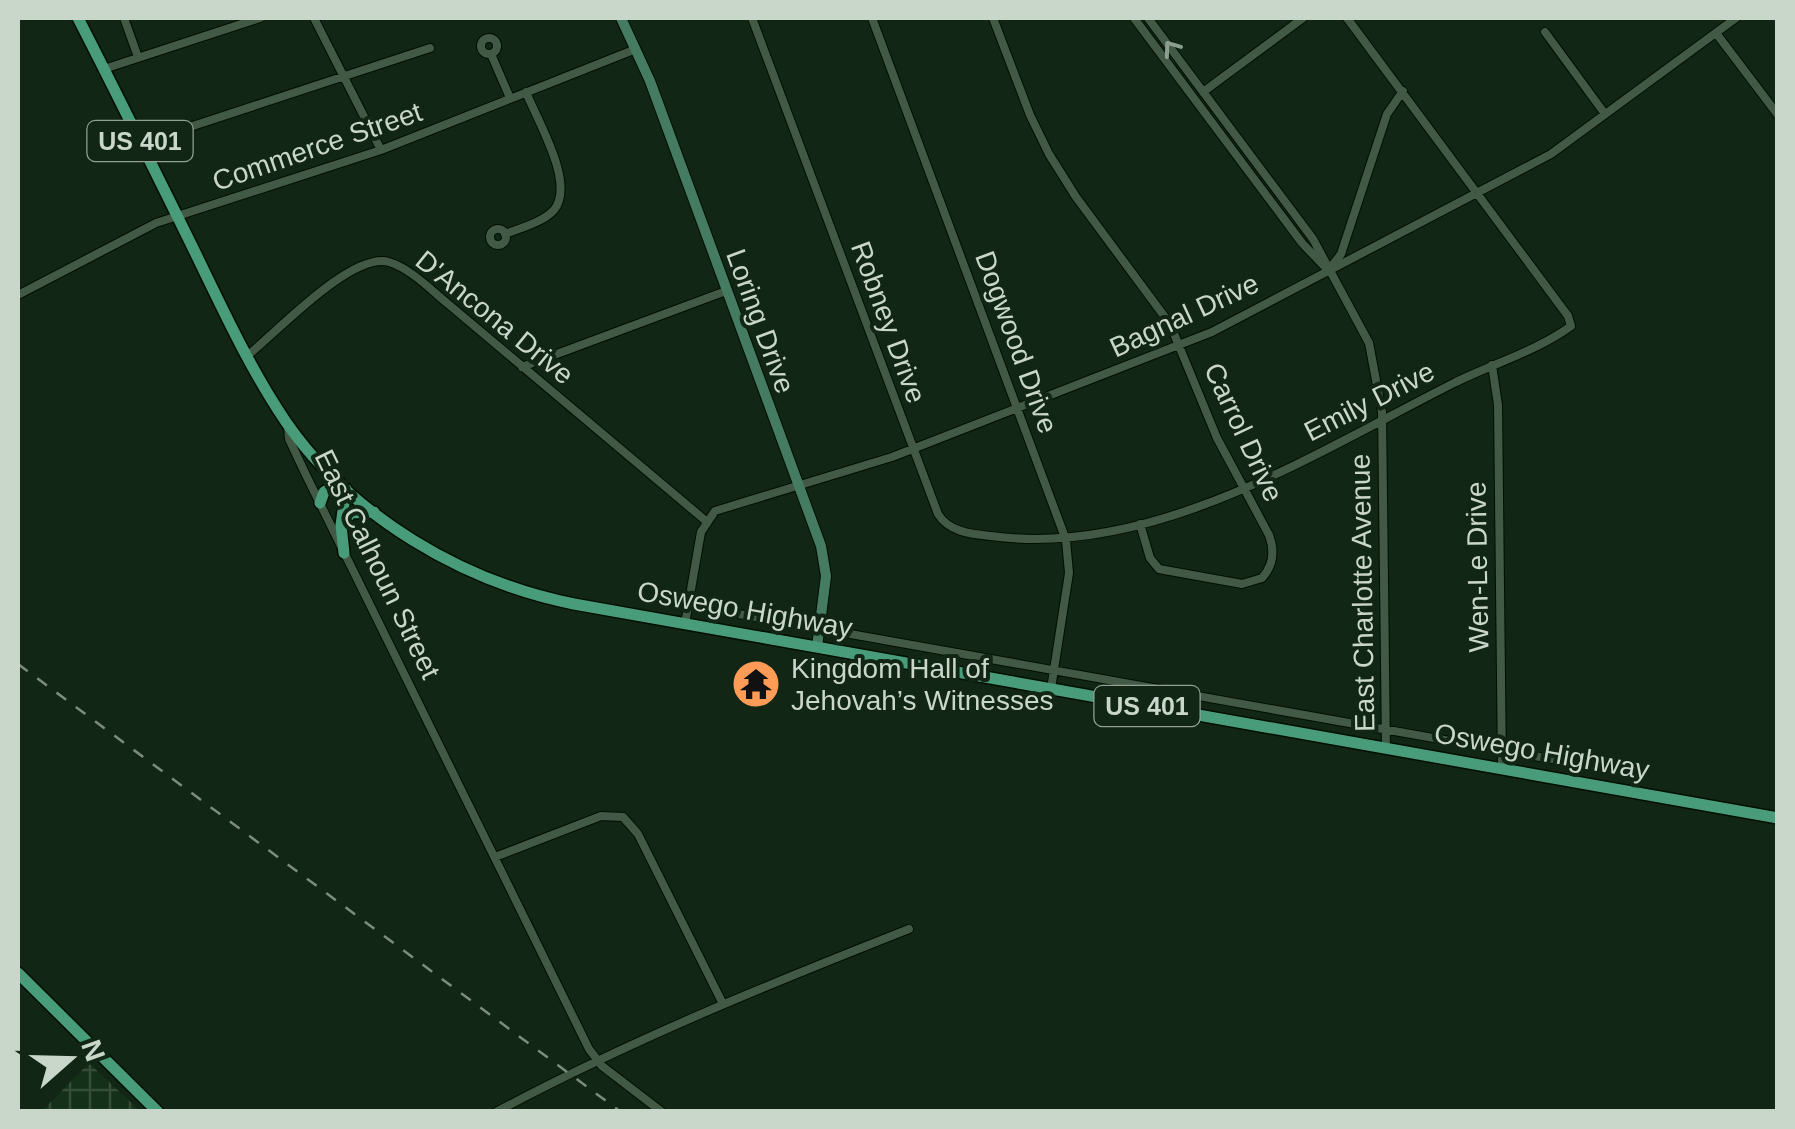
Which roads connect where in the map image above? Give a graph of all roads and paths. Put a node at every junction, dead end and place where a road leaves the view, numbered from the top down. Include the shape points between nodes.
1 (78, 18) edge
2 (124, 18) edge
3 (260, 18) edge
4 (314, 18) edge
5 (621, 18) edge
6 (752, 18) edge
7 (872, 18) edge
8 (993, 18) edge
9 (1134, 18) edge
10 (1148, 18) edge
11 (1303, 18) edge
12 (1347, 18) edge
13 (1736, 18) edge
14 (1544, 32) dead end
15 (1716, 33) junction
16 (430, 48) dead end
17 (636, 49) junction
18 (491, 54) dead end
19 (138, 57) junction
20 (104, 69) junction
21 (343, 76) junction
22 (1402, 91) junction
23 (526, 92) junction
24 (1203, 92) junction
25 (510, 98) junction
26 (1605, 114) junction
27 (1778, 115) edge
28 (141, 143) junction
29 (381, 150) junction
30 (1477, 192) junction
31 (177, 216) junction
32 (505, 234) dead end
33 (1328, 270) junction
34 (726, 291) junction
35 (18, 295) edge
36 (1179, 346) junction
37 (247, 356) junction
38 (1492, 365) junction
39 (522, 367) junction
40 (1018, 410) junction
41 (1382, 420) junction
42 (288, 426) junction
43 (913, 450) junction
44 (798, 485) junction
45 (343, 486) junction
46 (1243, 487) junction
47 (320, 503) junction
48 (374, 512) junction
49 (706, 521) junction
50 (1140, 524) junction
51 (341, 525) junction
52 (1066, 540) junction
53 (344, 552) junction
54 (688, 606) junction
55 (685, 624) junction
56 (820, 629) junction
57 (817, 647) junction
58 (1054, 671) junction
59 (1051, 689) junction
60 (1386, 730) junction
61 (1386, 748) junction
62 (1502, 750) junction
63 (1551, 759) dead end
64 (1502, 769) junction
65 (1778, 818) edge
66 (495, 857) junction
67 (909, 929) dead end
68 (18, 973) edge
69 (722, 1002) junction
70 (595, 1060) junction
71 (158, 1112) edge
72 (496, 1112) edge
73 (662, 1112) edge

1 - 20 main road, East Calhoun Street / US 401
2 - 19 street
3 - 19 street
4 - 21 street
5 - 17 street, Loring Drive
6 - 43 street, Robney Drive
7 - 40 street, Dogwood Drive
8 - 36 street, Carrol Drive via 1049,154
9 - 33 street, East Charlotte Avenue
24 -> 10 street, East Charlotte Avenue
11 - 24 street
12 - 22 street
13 - 15 street, Bagnal Drive
14 - 26 street
15 - 26 street, Bagnal Drive
15 - 27 street
16 - 21 street
17 - 23 street, Commerce Street
17 - 34 street, Loring Drive
18 - 25 street
19 - 20 street
20 - 28 main road, East Calhoun Street / US 401
21 - 28 street
21 - 29 street
22 - 30 street
22 - 33 street via 1387,114 1341,254
23 - 25 street, Commerce Street
23 - 32 street via 562,190 548,215
24 - 33 street, East Charlotte Avenue
25 - 29 street, Commerce Street
26 - 30 street, Bagnal Drive via 1552,154
28 - 31 main road, East Calhoun Street / US 401
29 - 31 street, Commerce Street
30 - 33 street, Bagnal Drive
30 - 38 street, Emily Drive via 1572,323
31 - 35 street, Commerce Street
31 - 37 main road, East Calhoun Street / US 401
33 - 36 street, Bagnal Drive
33 - 41 street, East Charlotte Avenue via 1369,343
34 - 39 street
34 - 44 street, Loring Drive
36 - 40 street, Bagnal Drive
36 - 46 street, Carrol Drive
37 - 39 street, D'Ancona Drive via 350,270 383,260 410,273
37 - 42 main road, East Calhoun Street / US 401
38 - 41 street, Emily Drive
38 - 62 street, Wen-Le Drive
39 - 49 street, D'Ancona Drive
40 - 43 street, Bagnal Drive
40 - 52 street, Dogwood Drive
41 - 46 street, Emily Drive
41 - 60 street, East Charlotte Avenue
42 - 45 main road, Oswego Highway / US 401
42 - 47 street, East Calhoun Street
43 - 44 street, Bagnal Drive
43 - 52 street, Robney Drive via 938,514 951,528
44 - 49 street, Bagnal Drive via 728,505
44 - 56 street, Loring Drive via 825,562
45 - 47 main road via 324,492
45 - 48 main road, Oswego Highway / US 401
45 - 51 main road
46 - 50 street, Emily Drive
46 - 50 street, Carrol Drive via 1273,547 1269,570 1254,582 1159,569
47 - 53 street, East Calhoun Street
48 - 51 main road via 351,513
48 - 55 main road, Oswego Highway / US 401 via 445,558 518,592
49 - 54 street
50 - 52 street, Emily Drive
51 - 53 main road
52 - 58 street, Dogwood Drive via 1069,573
53 - 66 street, East Calhoun Street
54 - 55 street
54 - 56 street, Oswego Highway
55 - 57 main road, Oswego Highway / US 401
56 - 57 street, Loring Drive
56 - 58 street, Oswego Highway
57 - 59 main road, Oswego Highway / US 401
58 - 59 street, Dogwood Drive
58 - 60 street, Oswego Highway
59 - 61 main road, Oswego Highway / US 401
60 - 61 street, East Charlotte Avenue
60 - 62 street, Oswego Highway
61 - 64 main road, Oswego Highway / US 401
62 - 63 street, Oswego Highway
62 - 64 street, Wen-Le Drive
64 - 65 main road, Oswego Highway / US 401
66 - 69 street via 601,816 623,816
66 - 70 street, East Calhoun Street
67 - 69 street
68 - 71 main road
69 - 70 street
70 - 72 street
70 - 73 street, East Calhoun Street

